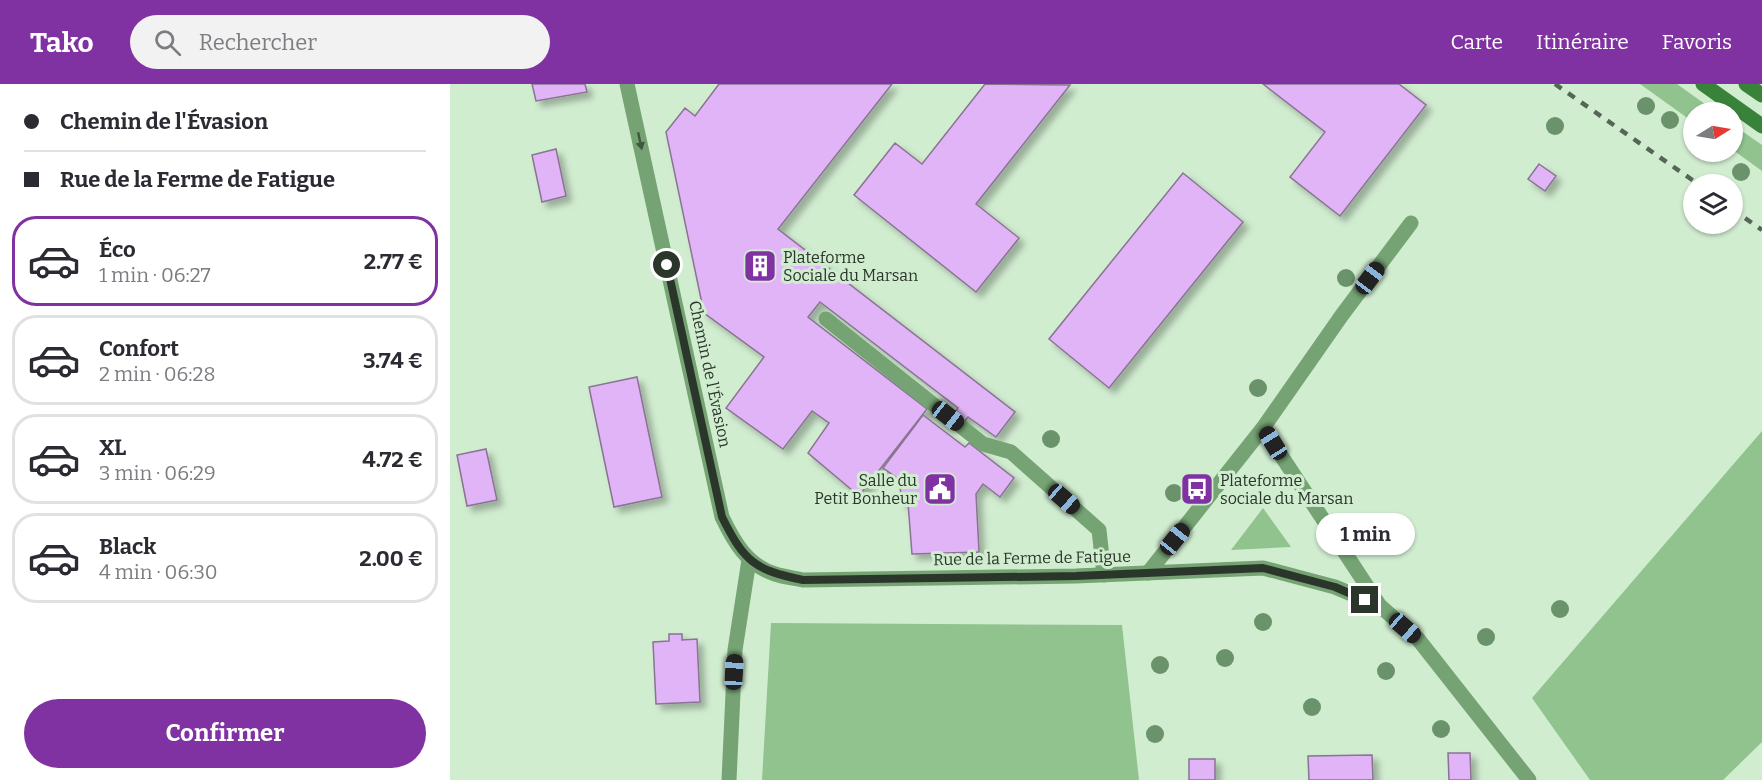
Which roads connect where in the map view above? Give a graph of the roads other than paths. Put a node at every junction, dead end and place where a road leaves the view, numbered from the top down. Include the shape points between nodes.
1 (627, 84) edge
2 (1703, 84) edge
3 (1746, 84) edge
4 (1762, 95) edge
5 (1762, 126) edge
6 (1411, 222) dead end
7 (826, 319) dead end
8 (1263, 428) junction
9 (749, 560) junction
10 (1148, 573) junction
11 (774, 574) joint
12 (1104, 575) junction
13 (1380, 606) junction
14 (729, 780) edge
15 (1529, 780) edge

1 -> 9 street, Chemin de l'Évasion via 722,517
2 - 5 main road
3 - 4 main road
6 - 8 street
7 - 12 street via 983,444 1011,452 1099,530
8 - 10 street
8 - 13 street
9 - 11 street, Chemin de l'Évasion
9 - 14 street via 735,650
10 - 12 street, Rue de la Ferme de Fatigue
10 - 13 street, Rue de la Ferme de Fatigue via 1263,568 1335,587
11 - 12 street, Rue de la Ferme de Fatigue via 803,580
13 - 15 street, Rue de la Ferme de Fatigue via 1418,639

